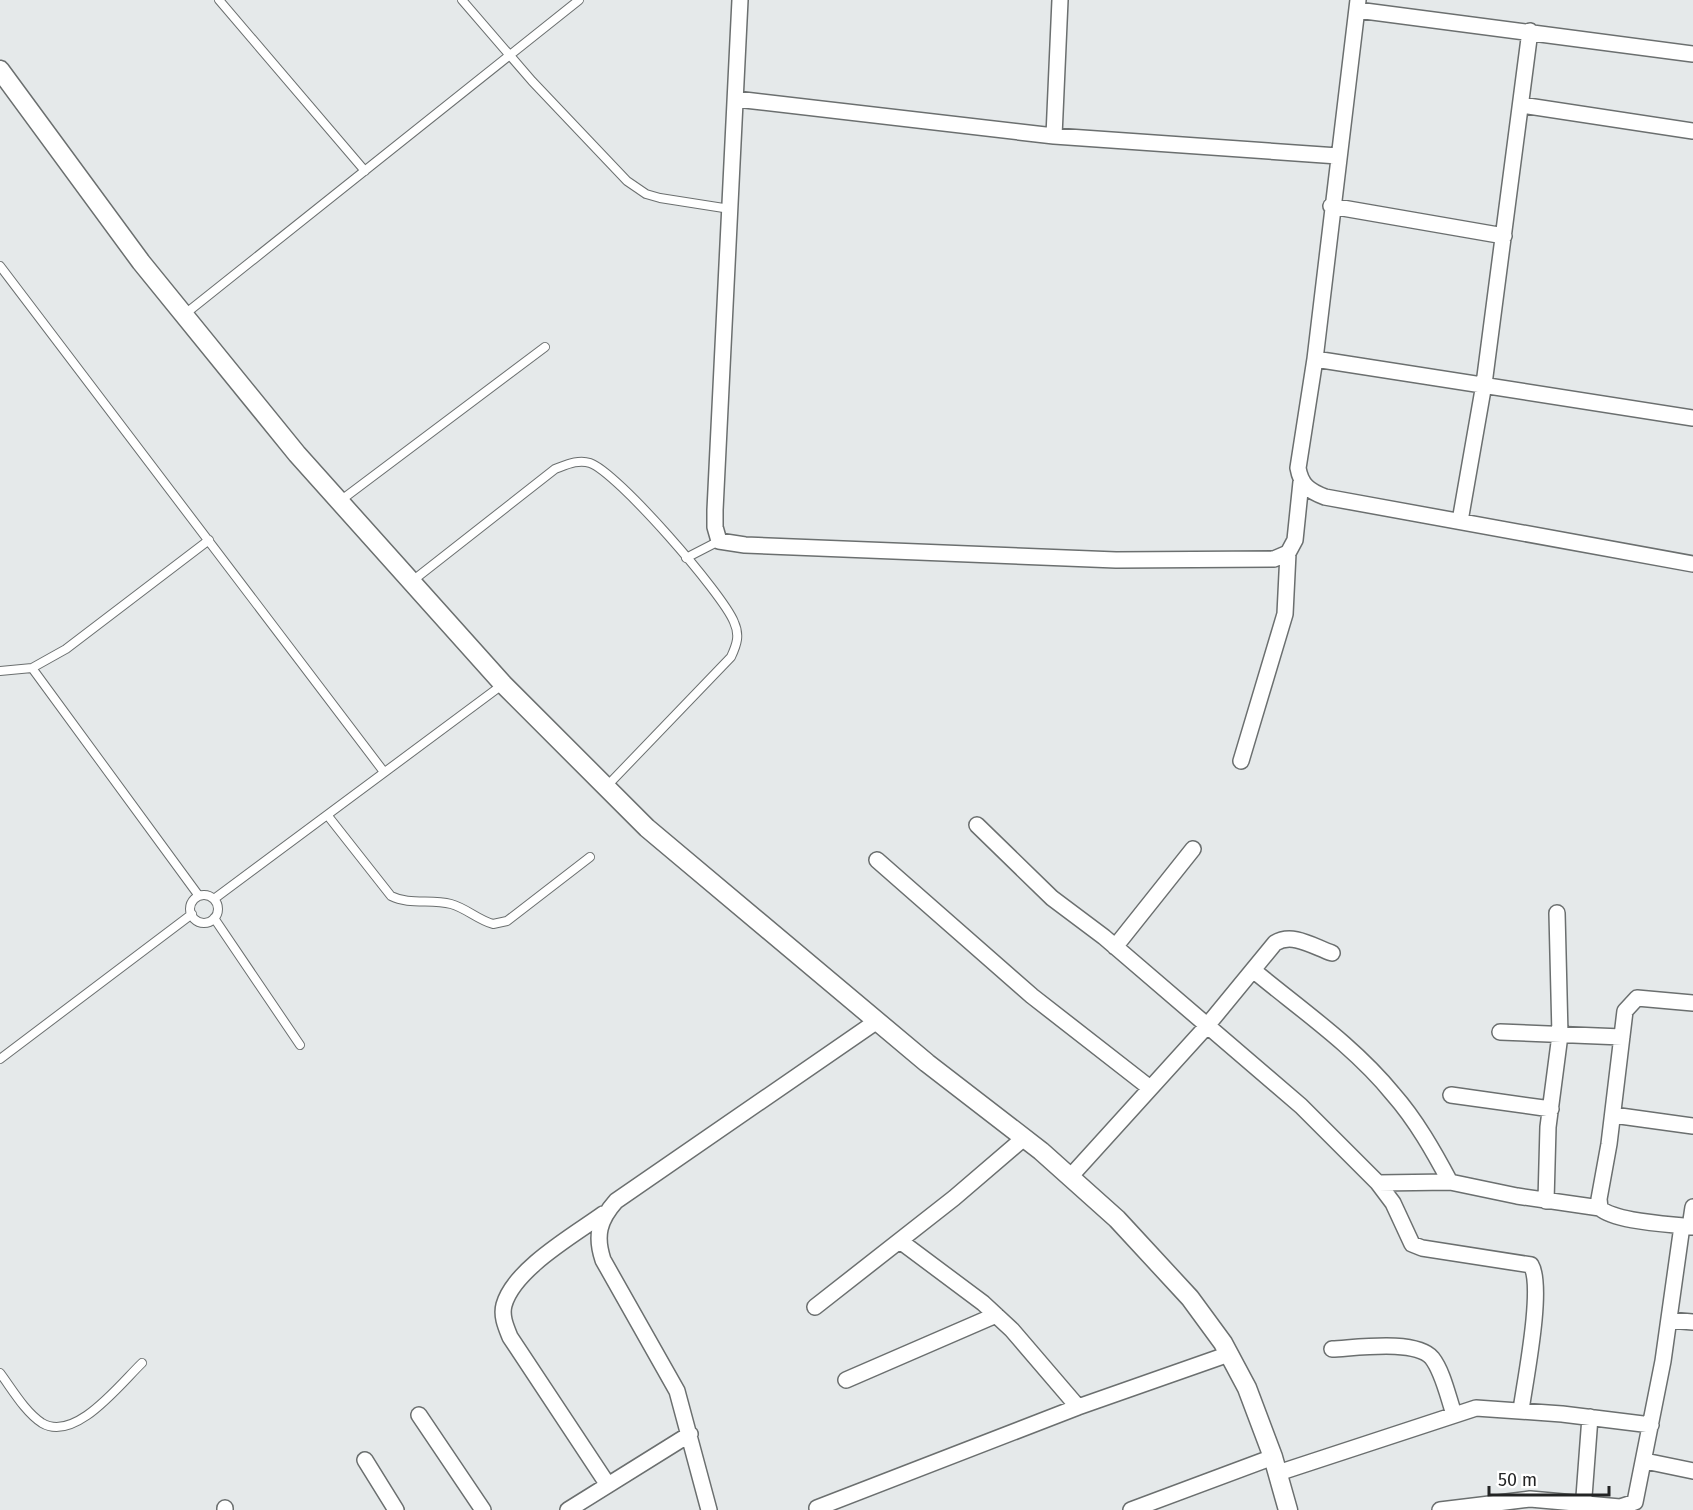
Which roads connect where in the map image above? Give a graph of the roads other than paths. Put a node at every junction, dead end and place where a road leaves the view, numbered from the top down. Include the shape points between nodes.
1 (219, 0) edge
2 (462, 0) edge
3 (579, 0) edge
4 (740, 0) edge
5 (1060, 0) edge
6 (1357, 5) edge
7 (1530, 31) junction
8 (1693, 54) edge
9 (510, 56) junction
10 (0, 70) edge
11 (736, 99) junction
12 (1521, 105) junction
13 (1693, 130) edge
14 (1054, 136) junction
15 (1338, 156) junction
16 (365, 171) junction
17 (1331, 206) junction
18 (730, 209) junction
19 (1504, 236) junction
20 (0, 266) edge
21 (183, 315) junction
22 (545, 346) dead end
23 (1315, 359) junction
24 (1484, 384) junction
25 (1693, 418) edge
26 (1301, 482) junction
27 (339, 502) junction
28 (1460, 521) junction
29 (209, 540) junction
30 (719, 541) junction
31 (1288, 553) junction
32 (686, 558) junction
33 (1693, 564) edge
34 (410, 583) junction
35 (32, 668) junction
36 (0, 671) edge
37 (503, 684) junction
38 (1241, 761) dead end
39 (384, 772) junction
40 (606, 787) junction
41 (328, 816) junction
42 (977, 825) dead end
43 (1193, 849) dead end
44 (590, 857) dead end
45 (877, 860) dead end
46 (199, 896) junction
47 (214, 899) junction
48 (1557, 913) dead end
49 (192, 914) junction
50 (214, 918) junction
51 (1115, 947) junction
52 (1332, 953) dead end
53 (1253, 970) junction
54 (1693, 1003) edge
55 (877, 1021) junction
56 (1206, 1026) junction
57 (1500, 1032) dead end
58 (1560, 1035) junction
59 (1622, 1037) junction
60 (300, 1045) dead end
61 (0, 1059) edge
62 (1150, 1088) junction
63 (1451, 1095) dead end
64 (1551, 1108) junction
65 (1612, 1115) junction
66 (1693, 1126) edge
67 (1024, 1138) junction
68 (1070, 1177) junction
69 (1450, 1182) junction
70 (1378, 1183) junction
71 (1546, 1201) junction
72 (1600, 1208) junction
73 (1693, 1208) edge
74 (606, 1212) junction
75 (1688, 1227) edge
76 (900, 1241) junction
77 (815, 1307) dead end
78 (996, 1315) junction
79 (1669, 1320) junction
80 (1693, 1323) edge
81 (1332, 1348) dead end
82 (1229, 1354) junction
83 (142, 1363) dead end
84 (0, 1373) edge
85 (846, 1380) dead end
86 (1078, 1407) junction
87 (1521, 1410) junction
88 (1454, 1414) junction
89 (419, 1415) dead end
90 (1590, 1417) junction
91 (1651, 1425) junction
92 (690, 1434) junction
93 (365, 1460) dead end
94 (1645, 1461) junction
95 (1275, 1465) junction
96 (1693, 1471) edge
97 (608, 1485) junction
98 (1582, 1507) edge
99 (817, 1508) dead end
100 (396, 1510) edge
101 (483, 1510) edge
102 (568, 1510) edge
103 (709, 1510) edge
104 (1131, 1510) edge
105 (1288, 1510) edge
106 (1440, 1510) edge

1 - 16 lane
2 - 9 lane
3 - 9 lane
4 - 11 street
5 - 14 street
6 - 7 street
6 - 15 street
7 - 8 street
7 - 12 street
9 - 16 lane
9 - 18 lane via 627,181 660,198
10 - 21 street
11 - 14 street
11 - 18 street
12 - 13 street
12 - 19 street
14 - 15 street
15 - 17 street
16 - 21 lane
17 - 19 street
17 - 23 street
18 - 30 street via 715,510
19 - 24 street
20 - 29 lane
21 - 27 street
22 - 27 lane
23 - 24 street
23 - 26 street via 1298,468
24 - 25 street
24 - 28 street
26 - 28 street via 1311,492 1325,497
26 - 31 street via 1294,540
27 - 34 street
28 - 33 street
29 - 35 lane via 102,623
29 - 39 lane
30 - 31 street via 1116,560 1274,559
30 - 32 lane
31 - 38 street via 1285,614
32 - 34 lane via 605,471 589,462 573,462 555,469
32 - 40 lane via 726,607 738,640 731,657
34 - 37 street
35 - 36 lane
35 - 46 lane
37 - 39 lane
37 - 40 street
39 - 41 lane
40 - 55 street via 684,860
41 - 44 lane via 391,896 455,905 493,924 507,921
41 - 47 lane
42 - 51 street via 1052,898
43 - 51 street
45 - 62 street via 1032,996
46 - 47 lane
46 - 49 lane via 192,903
47 - 50 lane via 218,909
48 - 58 street
49 - 50 lane via 204,923
49 - 61 lane
50 - 60 lane
51 - 56 street
52 - 53 street via 1287,938 1275,943
53 - 56 street
53 - 69 street via 1376,1074 1395,1095
54 - 59 street via 1636,998 1625,1011
55 - 67 street
55 - 74 street via 616,1201
56 - 62 street
56 - 70 street via 1301,1106
57 - 58 street
58 - 59 street
58 - 64 street
59 - 65 street
62 - 68 street
63 - 64 street
64 - 71 street
65 - 66 street
65 - 72 street
67 - 68 street
67 - 76 street
68 - 82 street via 1117,1219 1190,1298
69 - 70 street
69 - 71 street
70 - 87 street via 1393,1203 1412,1244 1532,1265 1536,1299
71 - 72 street
72 - 75 street via 1617,1216
73 - 75 street
74 - 92 street via 597,1244 603,1260 677,1392
74 - 97 street via 527,1271 512,1288 503,1307 510,1337
75 - 79 street
76 - 77 street
76 - 78 street
78 - 85 street
78 - 86 street
79 - 80 street
79 - 91 street
81 - 88 street via 1421,1349 1432,1358
82 - 86 street
82 - 95 street via 1247,1388
83 - 84 lane via 83,1419 57,1428 42,1423 28,1410
86 - 99 street
87 - 88 street via 1476,1408
87 - 90 street
88 - 95 street
89 - 101 street
90 - 91 street
90 - 98 street
91 - 94 street
92 - 97 street
92 - 103 street
93 - 100 street
94 - 96 street
94 - 98 street via 1635,1502 1620,1507
95 - 104 street
95 - 105 street
97 - 102 street
98 - 106 street via 1530,1499

